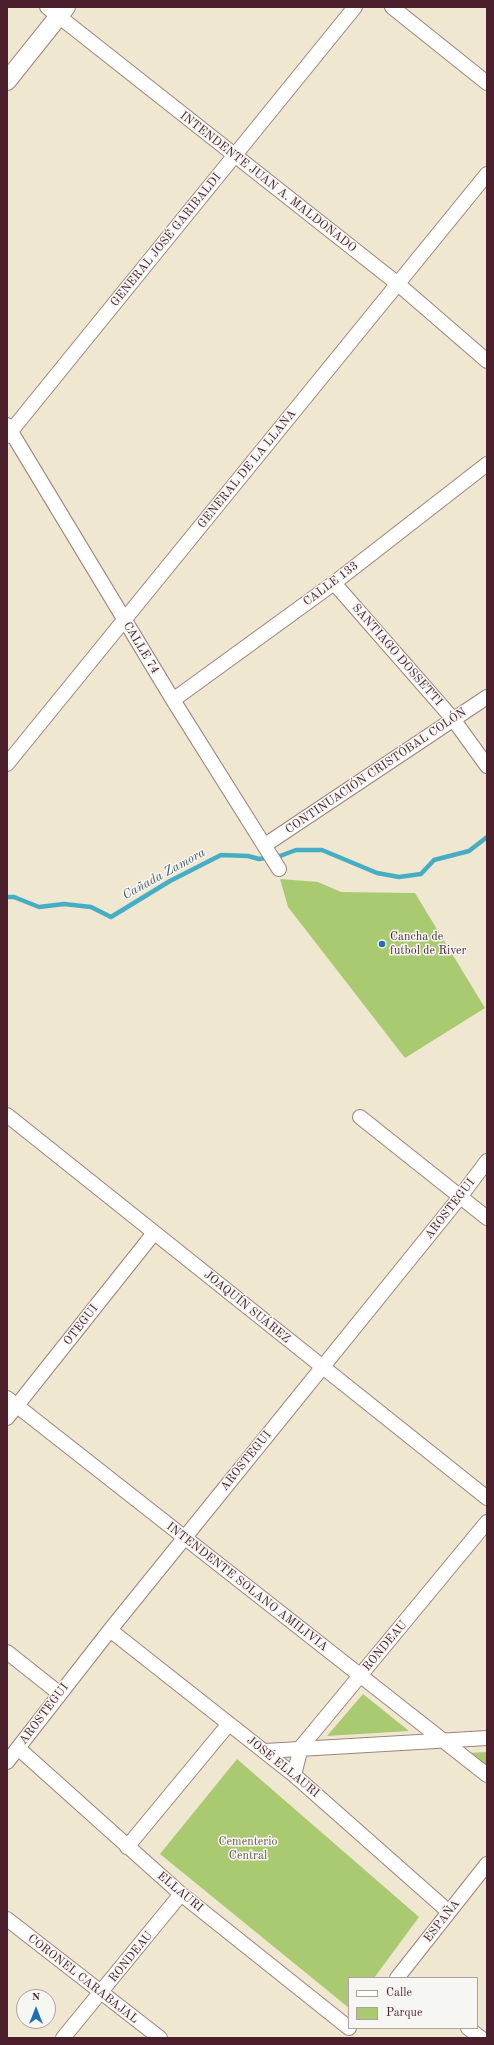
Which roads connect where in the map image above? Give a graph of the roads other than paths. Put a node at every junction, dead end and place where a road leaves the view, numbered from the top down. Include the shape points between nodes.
1 (355, 7) edge
2 (392, 7) edge
3 (57, 10) edge
4 (7, 81) edge
5 (487, 83) edge
6 (234, 156) junction
7 (487, 174) edge
8 (398, 284) junction
9 (487, 361) edge
10 (8, 431) edge
11 (487, 464) edge
12 (334, 583) junction
13 (124, 620) junction
14 (487, 697) edge
15 (173, 700) junction
16 (454, 719) junction
17 (7, 764) edge
18 (487, 766) edge
19 (272, 856) joint
20 (7, 1115) edge
21 (360, 1118) dead end
22 (487, 1161) edge
23 (460, 1197) junction
24 (487, 1218) edge
25 (154, 1233) junction
26 (323, 1367) junction
27 (12, 1402) edge
28 (7, 1418) edge
29 (487, 1498) edge
30 (487, 1522) edge
31 (185, 1537) junction
32 (110, 1630) junction
33 (7, 1652) edge
34 (360, 1676) junction
35 (60, 1694) junction
36 (228, 1724) junction
37 (487, 1738) edge
38 (442, 1740) junction
39 (301, 1747) junction
40 (18, 1748) junction
41 (264, 1751) junction
42 (7, 1762) edge
43 (294, 1775) junction
44 (487, 1775) edge
45 (127, 1847) junction
46 (487, 1864) edge
47 (181, 1894) junction
48 (449, 1912) junction
49 (7, 1919) edge
50 (400, 1977) edge
51 (102, 1993) junction
52 (348, 2029) edge
53 (469, 2029) edge
54 (63, 2038) edge
55 (160, 2038) edge
56 (481, 2038) edge

1 - 6 street, GENERAL JOSÉ GARIBALDI
2 - 5 street
3 - 4 street
3 - 6 street, INTENDENTE JUAN A. MALDONADO
6 - 8 street, INTENDENTE JUAN A. MALDONADO
6 - 10 street, GENERAL JOSÉ GARIBALDI
7 - 8 street, GENERAL DE LA LLANA
8 - 9 street, INTENDENTE JUAN A. MALDONADO
8 - 13 street, GENERAL DE LA LLANA
10 - 13 street, CALLE 74
11 - 12 street, CALLE 133
12 - 15 street, CALLE 133
12 - 16 street, SANTIAGO DOSSETTI
13 - 15 street, CALLE 74
13 - 17 street, GENERAL DE LA LLANA
14 - 16 street, CONTINUACIÓN CRISTÓBAL COLÓN
15 - 19 street, CALLE 74
16 - 18 street, SANTIAGO DOSSETTI
16 - 19 street, CONTINUACIÓN CRISTÓBAL COLÓN
20 - 25 street, JOAQUÍN SUÁREZ
21 - 23 street
22 - 23 street, AROSTEGUI
23 - 24 street
23 - 26 street, AROSTEGUI
25 - 26 street, JOAQUÍN SUÁREZ
25 - 27 street, OTEGUI
26 - 29 street, JOAQUÍN SUÁREZ
26 - 31 street, AROSTEGUI
27 - 28 street, OTEGUI
27 - 31 street, INTENDENTE SOLANO AMILIVIA
30 - 34 street, RONDEAU
31 - 32 street, AROSTEGUI
31 - 34 street, INTENDENTE SOLANO AMILIVIA
32 - 35 street, AROSTEGUI
32 - 36 street, JOSÉ ELLAURI
33 - 35 street
34 - 38 street, INTENDENTE SOLANO AMILIVIA
34 - 39 street, RONDEAU
35 - 40 street, AROSTEGUI
36 - 41 street, JOSÉ ELLAURI
36 - 45 street
37 - 38 street
38 - 39 street
38 - 44 street, INTENDENTE SOLANO AMILIVIA
39 - 41 street
39 - 43 street, RONDEAU
40 - 42 street, AROSTEGUI
40 - 45 street, ELLAURI
41 - 43 street, JOSÉ ELLAURI
43 - 48 street, JOSÉ ELLAURI
45 - 47 street, ELLAURI
46 - 48 street, ESPAÑA
47 - 51 street, RONDEAU
47 - 52 street, ELLAURI
48 - 50 street, ESPAÑA
49 - 51 street, CORONEL CARABAJAL
51 - 54 street, RONDEAU
51 - 55 street, CORONEL CARABAJAL
53 - 56 street

